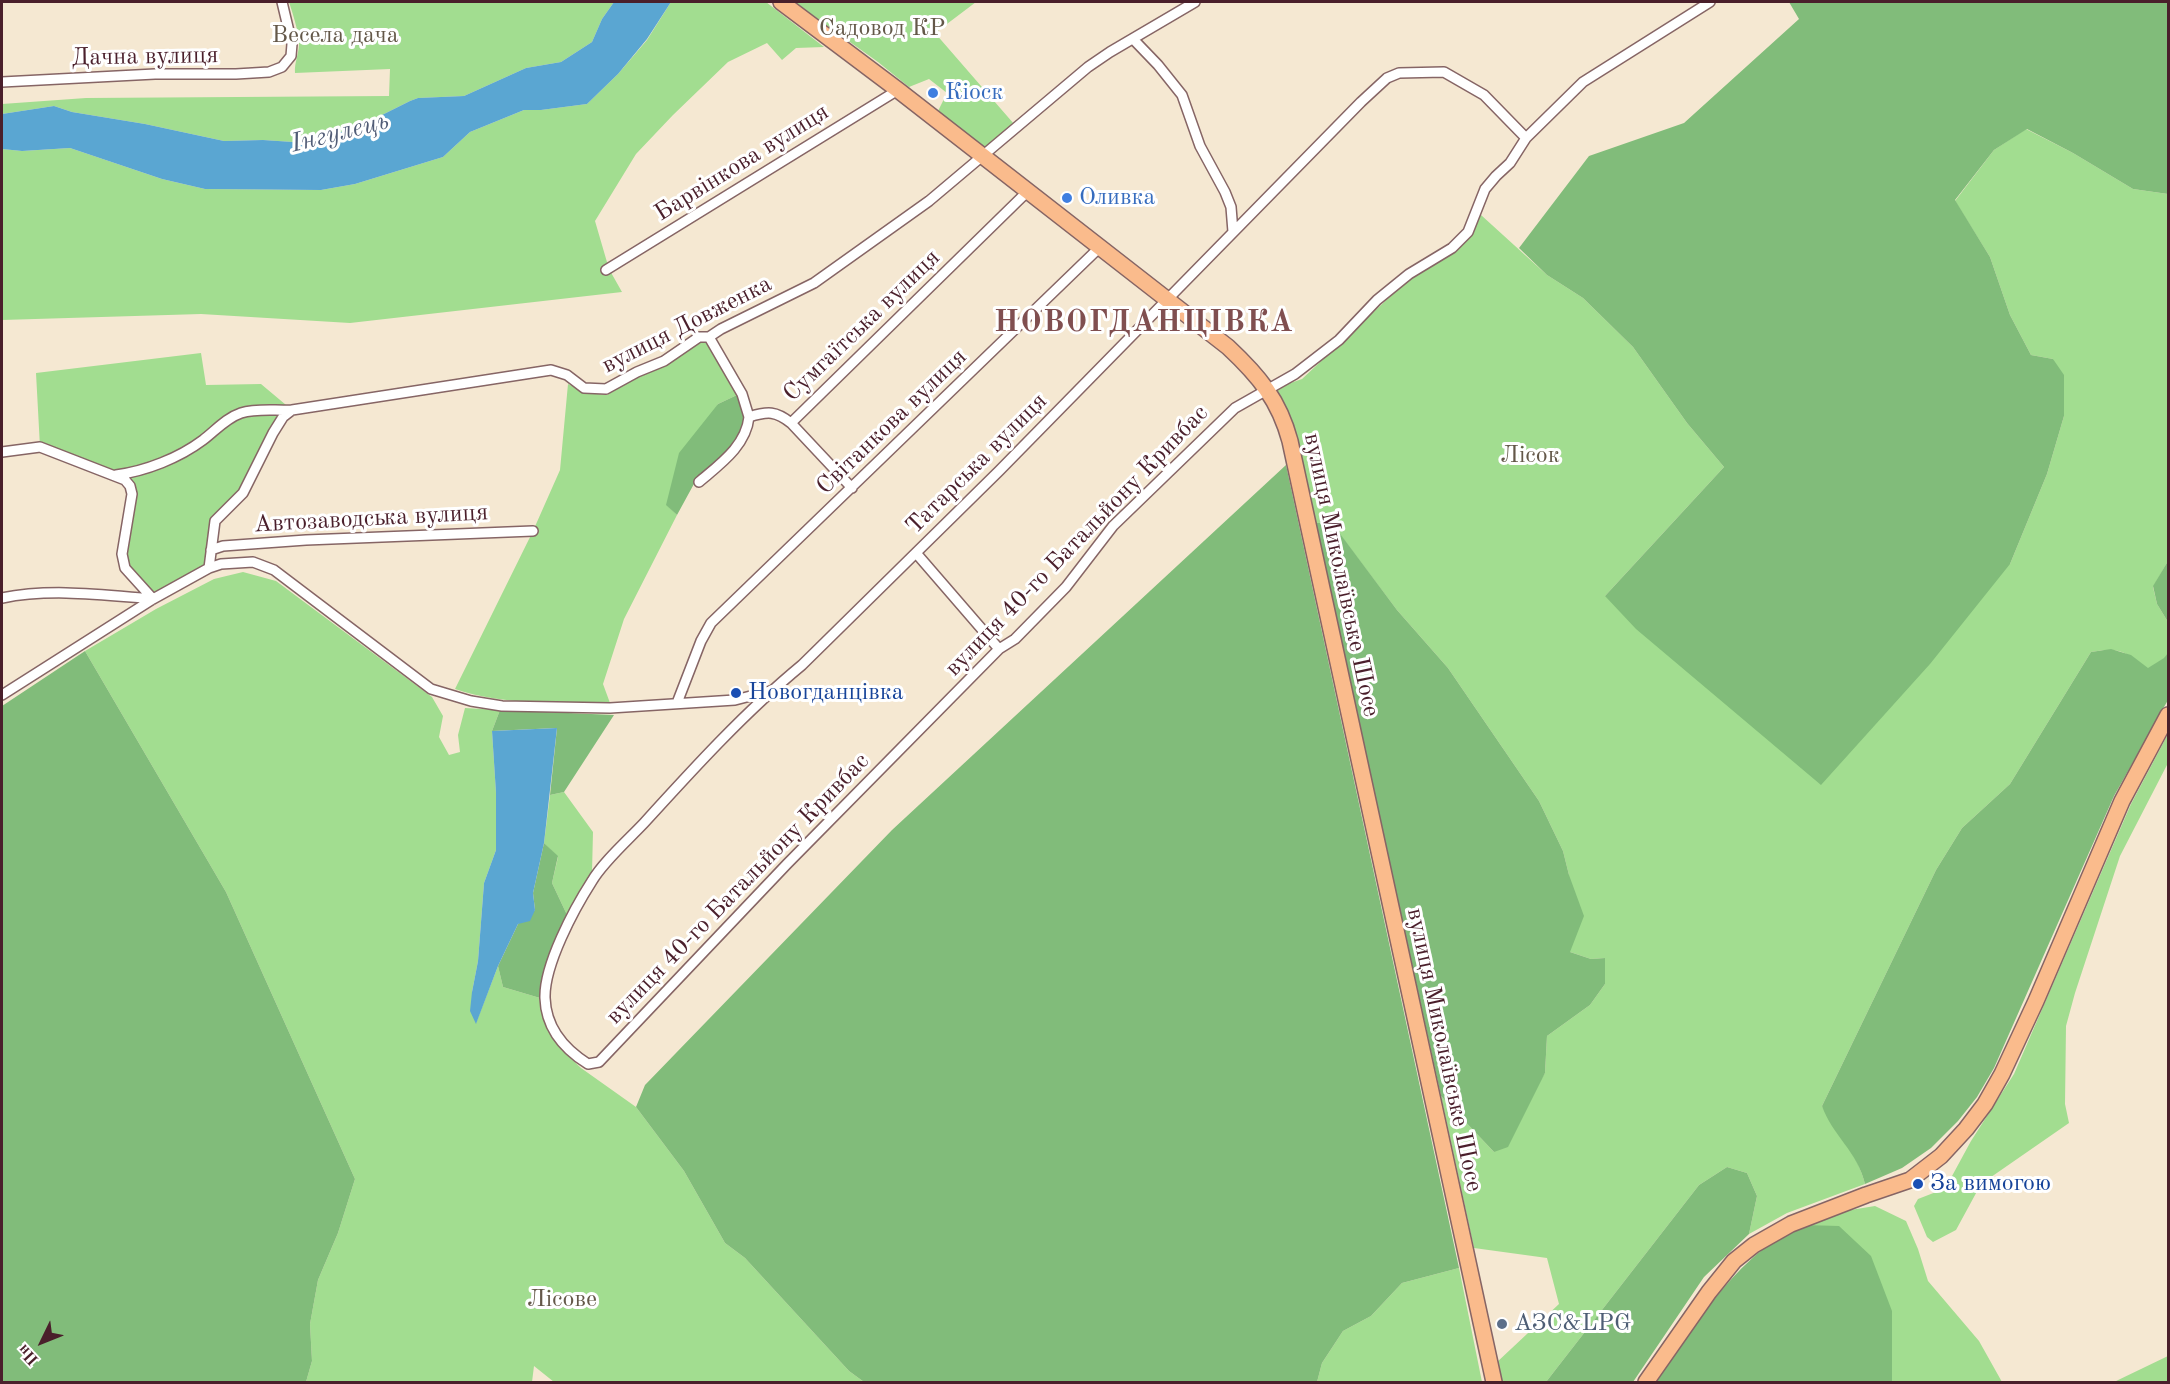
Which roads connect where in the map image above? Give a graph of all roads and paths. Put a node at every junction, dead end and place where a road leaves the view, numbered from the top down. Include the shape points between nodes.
1 (282, 2) edge
2 (781, 2) edge
3 (1196, 2) edge
4 (1710, 2) edge
5 (1133, 39) junction
6 (2, 82) edge
7 (898, 90) junction
8 (1526, 138) junction
9 (984, 156) junction
10 (1028, 191) junction
11 (1233, 232) junction
12 (1100, 247) junction
13 (606, 270) dead end
14 (1168, 300) junction
15 (709, 337) junction
16 (1268, 389) junction
17 (292, 410) junction
18 (750, 417) junction
19 (791, 423) junction
20 (2, 452) edge
21 (116, 475) junction
22 (699, 482) dead end
23 (852, 488) junction
24 (533, 531) dead end
25 (211, 550) junction
26 (916, 553) junction
27 (209, 568) junction
28 (2, 598) edge
29 (153, 599) junction
30 (999, 649) junction
31 (770, 691) junction
32 (2, 695) edge
33 (677, 703) junction
34 (2169, 715) edge
35 (552, 1029) joint
36 (1494, 1383) edge
37 (1646, 1383) edge

1 - 6 street, Дачна вулиця via 291,56 282,67 269,72
2 - 7 main road, вулиця Миколаївське Шосе
3 - 5 street, вулиця Довженка
4 - 8 street, вулиця 40-го Батальйону Кривбас via 1583,82
5 - 9 street, вулиця Довженка via 1088,67
5 - 11 street via 1182,94 1200,146 1228,200
7 - 9 main road, вулиця Миколаївське Шосе
7 - 13 street, Барвінкова вулиця
8 - 11 street, Татарська вулиця via 1484,96 1444,72 1399,73 1387,78 1361,102
8 - 16 street, вулиця 40-го Батальйону Кривбас via 1510,163 1485,189 1468,232 1452,248 1409,274 1377,300 1339,340
9 - 10 main road, вулиця Миколаївське Шосе
9 - 15 street, вулиця Довженка via 814,284
10 - 12 main road, вулиця Миколаївське Шосе
10 - 19 street, Сумгаїтська вулиця
11 - 14 street, Татарська вулиця
12 - 14 main road, вулиця Миколаївське Шосе
12 - 23 street, Світанкова вулиця
14 - 16 main road, вулиця Миколаївське Шосе via 1250,366
14 - 26 street, Татарська вулиця
15 - 17 street, вулиця Довженка via 699,337 664,361 606,389 584,388 567,375 551,370
15 - 18 street via 742,394
16 - 30 street, вулиця 40-го Батальйону Кривбас via 1235,408 1113,526 1066,587 1015,639
16 - 36 main road, вулиця Миколаївське Шосе via 1290,441
17 - 21 street, вулиця Довженка via 240,414 171,458 141,471
17 - 25 street via 273,433 243,493 215,521
18 - 19 street, Сумгаїтська вулиця via 780,414
18 - 22 street via 745,437
19 - 23 street
20 - 21 street via 40,447
21 - 29 street via 130,486 132,494 122,554 124,567
23 - 33 street, Світанкова вулиця via 711,623
24 - 25 street, Автозаводська вулиця via 306,540
25 - 27 street
26 - 30 street
26 - 31 street, Татарська вулиця via 802,665
27 - 29 street
27 - 33 street via 253,562 274,570 431,689 471,701 610,708
28 - 29 street via 21,594 89,594
29 - 32 street
30 - 35 street, вулиця 40-го Батальйону Кривбас via 599,1062 588,1065 578,1058
31 - 33 street via 735,700
31 - 35 street, Татарська вулиця via 592,879 546,980 545,998
34 - 37 main road via 2122,801 2002,1074 1966,1130 1910,1180 1791,1224 1754,1245 1709,1292

